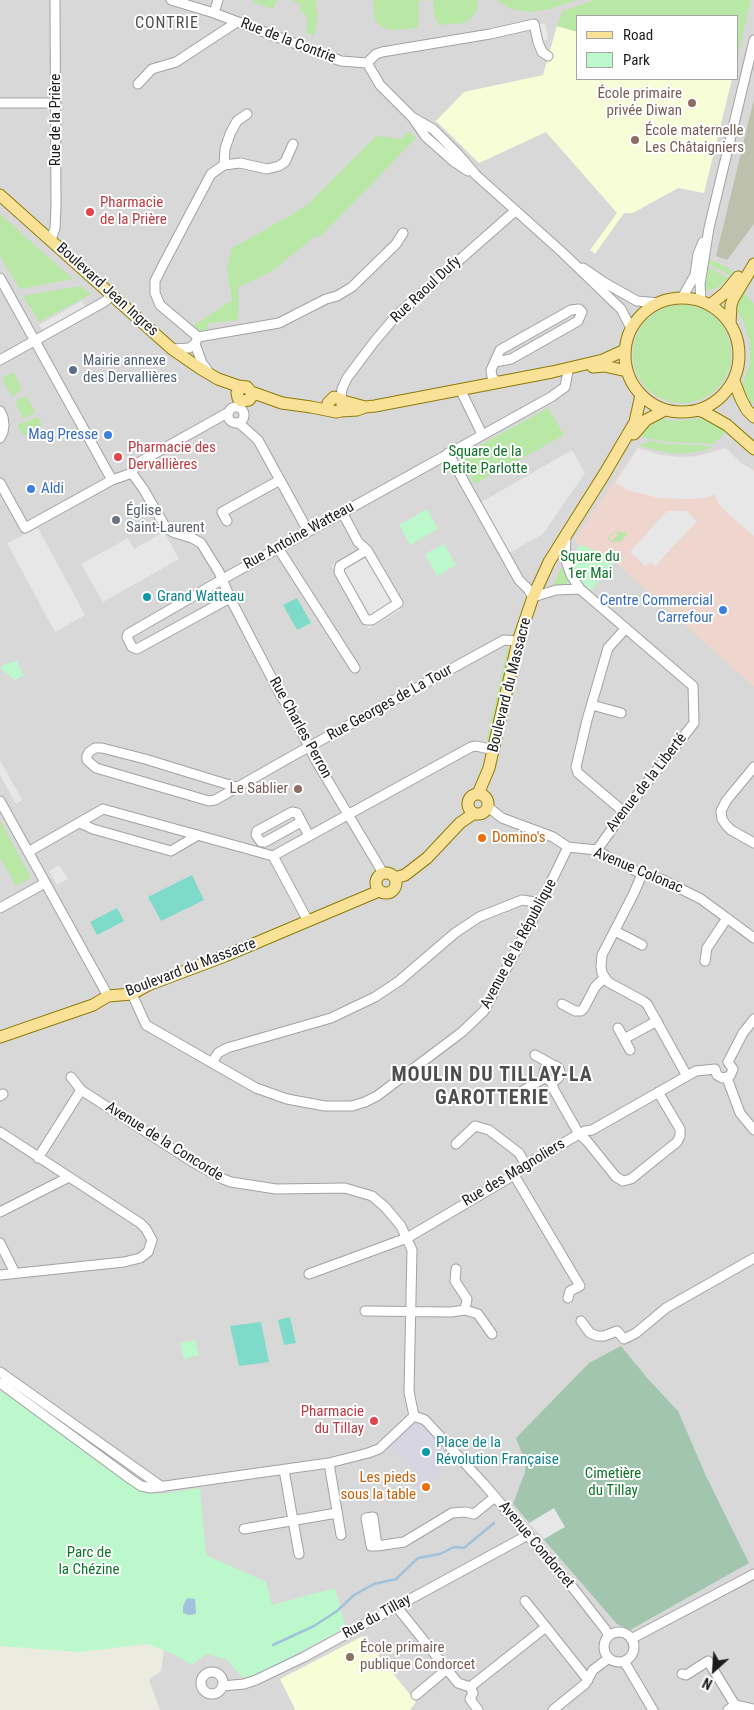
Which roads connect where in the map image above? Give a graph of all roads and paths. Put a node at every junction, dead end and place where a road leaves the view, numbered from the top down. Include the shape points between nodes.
1 (55, 0) edge
2 (171, 0) edge
3 (218, 0) edge
4 (214, 13) junction
5 (237, 22) junction
6 (754, 40) edge
7 (548, 56) dead end
8 (367, 63) junction
9 (138, 84) dead end
10 (56, 103) junction
11 (0, 104) edge
12 (247, 114) dead end
13 (293, 144) dead end
14 (224, 165) junction
15 (0, 195) edge
16 (515, 211) junction
17 (709, 228) junction
18 (403, 233) dead end
19 (50, 240) junction
20 (563, 253) junction
21 (754, 259) edge
22 (754, 264) edge
23 (0, 278) edge
24 (113, 295) junction
25 (682, 298) junction
26 (658, 302) junction
27 (706, 303) junction
28 (730, 324) junction
29 (631, 328) junction
30 (34, 340) junction
31 (197, 341) junction
32 (172, 349) junction
33 (625, 350) junction
34 (0, 360) edge
35 (495, 362) junction
36 (568, 371) junction
37 (627, 371) junction
38 (552, 372) junction
39 (214, 376) junction
40 (734, 381) junction
41 (497, 382) junction
42 (460, 389) junction
43 (641, 395) junction
44 (336, 403) junction
45 (240, 405) junction
46 (665, 410) junction
47 (697, 410) junction
48 (0, 411) edge
49 (754, 417) edge
50 (482, 434) junction
51 (0, 438) edge
52 (754, 449) edge
53 (448, 453) junction
54 (605, 473) junction
55 (132, 474) junction
56 (112, 480) junction
57 (280, 480) junction
58 (0, 483) edge
59 (342, 512) junction
60 (227, 521) dead end
61 (308, 531) junction
62 (566, 535) junction
63 (278, 548) junction
64 (367, 550) junction
65 (222, 580) junction
66 (580, 589) junction
67 (533, 597) junction
68 (230, 598) junction
69 (626, 628) junction
70 (518, 641) junction
71 (355, 668) dead end
72 (592, 705) junction
73 (621, 713) dead end
74 (309, 747) junction
75 (494, 750) junction
76 (754, 768) edge
77 (236, 787) junction
78 (478, 794) junction
79 (0, 801) edge
80 (488, 807) junction
81 (624, 812) junction
82 (348, 814) junction
83 (473, 814) junction
84 (302, 822) junction
85 (80, 823) junction
86 (198, 835) junction
87 (309, 836) junction
88 (754, 843) edge
89 (568, 847) junction
90 (597, 850) junction
91 (28, 852) junction
92 (273, 856) junction
93 (383, 874) junction
94 (642, 874) junction
95 (395, 878) junction
96 (45, 883) junction
97 (379, 891) junction
98 (541, 903) junction
99 (0, 908) edge
100 (727, 918) junction
101 (308, 921) junction
102 (615, 931) junction
103 (754, 938) edge
104 (642, 945) dead end
105 (705, 961) dead end
106 (604, 978) junction
107 (132, 994) junction
108 (108, 996) junction
109 (562, 1004) dead end
110 (754, 1020) edge
111 (657, 1021) junction
112 (618, 1028) dead end
113 (0, 1037) edge
114 (624, 1039) junction
115 (630, 1050) dead end
116 (535, 1055) dead end
117 (212, 1062) junction
118 (728, 1062) junction
119 (715, 1070) junction
120 (687, 1076) junction
121 (70, 1077) dead end
122 (727, 1078) junction
123 (548, 1079) junction
124 (81, 1090) junction
125 (658, 1092) junction
126 (519, 1093) dead end
127 (754, 1130) edge
128 (0, 1132) edge
129 (579, 1134) junction
130 (456, 1144) dead end
131 (38, 1158) junction
132 (526, 1165) junction
133 (514, 1175) junction
134 (68, 1177) junction
135 (0, 1212) edge
136 (407, 1238) junction
137 (0, 1244) edge
138 (754, 1258) edge
139 (456, 1270) dead end
140 (15, 1273) junction
141 (310, 1274) dead end
142 (0, 1275) edge
143 (568, 1298) dead end
144 (465, 1310) junction
145 (365, 1311) dead end
146 (411, 1312) junction
147 (581, 1321) dead end
148 (492, 1334) dead end
149 (0, 1372) edge
150 (0, 1383) edge
151 (414, 1416) junction
152 (329, 1463) junction
153 (284, 1470) junction
154 (162, 1488) junction
155 (495, 1497) junction
156 (337, 1513) junction
157 (292, 1520) junction
158 (244, 1528) dead end
159 (341, 1535) dead end
160 (528, 1535) junction
161 (377, 1546) dead end
162 (299, 1554) dead end
163 (754, 1574) edge
164 (525, 1601) dead end
165 (396, 1606) junction
166 (546, 1627) junction
167 (609, 1636) junction
168 (631, 1639) junction
169 (609, 1658) junction
170 (624, 1661) junction
171 (447, 1669) junction
172 (682, 1674) dead end
173 (588, 1680) junction
174 (222, 1686) dead end
175 (470, 1687) junction
176 (416, 1695) dead end
177 (731, 1708) edge
178 (754, 1709) edge
179 (478, 1710) edge
180 (553, 1710) edge
181 (653, 1710) edge

1 - 10 street, Rue de la Prière
2 - 4 street, Rue de la Contrie
3 - 4 street
4 - 5 street, Rue de la Contrie
5 - 8 street, Rue de la Contrie via 341,61
5 - 9 street via 176,62 152,69
6 - 17 street
7 - 8 street via 542,52 534,24 382,52
8 - 16 street via 380,85 412,117 433,129
10 - 11 street
10 - 19 street, Rue de la Prière via 56,220
12 - 14 street via 237,121 230,134 224,149
13 - 14 street via 285,162 279,166 267,169 240,163
14 - 31 street via 211,174 155,281 160,305
15 - 19 main road, Boulevard Jean Ingres
16 - 20 street
16 - 44 street, Rue Raoul Dufy via 397,315 347,378
17 - 25 street via 698,254 695,275
17 - 27 street via 700,284
18 - 31 street via 352,287 337,296 279,323
19 - 24 main road, Boulevard Jean Ingres
20 - 26 street via 630,297
20 - 29 street via 621,309
21 - 27 main road via 725,293
22 - 28 main road via 732,299
23 - 30 street
24 - 30 street
24 - 32 main road, Boulevard Jean Ingres
25 - 26 main road
25 - 27 main road
26 - 29 main road
27 - 28 main road via 725,316
28 - 40 main road via 740,352
29 - 33 main road
30 - 34 street
30 - 56 street
31 - 32 street via 189,348
31 - 39 street via 202,363
32 - 39 main road, Boulevard Jean Ingres
33 - 37 main road
33 - 38 main road, Boulevard Jean Ingres via 603,360
35 - 35 street via 511,359 578,321 582,312 574,308 500,350
35 - 41 street via 491,370
36 - 37 main road, Boulevard Jean Ingres via 604,366
36 - 38 main road, Boulevard Jean Ingres
36 - 50 street, Rue Antoine Watteau via 566,385 559,392
37 - 43 main road
38 - 41 main road, Boulevard Jean Ingres
39 - 45 main road, Boulevard Jean Ingres
40 - 47 main road via 718,399
40 - 49 main road via 747,410
41 - 42 main road, Boulevard Jean Ingres
42 - 44 main road, Boulevard Jean Ingres via 357,410
42 - 50 street
43 - 46 main road
43 - 54 main road, Boulevard du Massacre via 635,422
44 - 45 main road, Boulevard Jean Ingres via 311,407 273,400
45 - 55 street via 136,464
45 - 57 street
46 - 47 main road
46 - 54 main road, Boulevard du Massacre via 640,426
47 - 52 main road via 727,425
48 - 51 street via 4,425
50 - 53 street, Rue Antoine Watteau
53 - 59 street, Rue Antoine Watteau
53 - 67 street via 520,580
54 - 62 main road, Boulevard du Massacre
55 - 56 street
55 - 65 street, Rue Charles Perron via 166,528 201,543
56 - 58 street via 25,528
57 - 60 street via 222,512
57 - 61 street
59 - 61 street, Rue Antoine Watteau
59 - 64 street via 358,542
61 - 63 street, Rue Antoine Watteau
62 - 66 street, Avenue de la Liberté via 565,558
62 - 67 main road, Boulevard du Massacre
63 - 65 street, Rue Antoine Watteau
63 - 71 street
64 - 64 street via 340,566 339,572 366,620 372,620 398,603
65 - 68 street, Rue Charles Perron
65 - 68 street, Rue Antoine Watteau via 127,637 132,647 137,648
66 - 67 street via 556,590
66 - 69 street, Avenue de la Liberté
67 - 70 main road, Boulevard du Massacre
68 - 74 street, Rue Charles Perron
69 - 72 street via 608,648
69 - 81 street, Avenue de la Liberté via 693,686 694,723
70 - 74 street, Rue Georges de La Tour via 504,640
70 - 75 main road, Boulevard du Massacre
72 - 73 street
72 - 81 street via 576,767 578,773
74 - 77 street, Rue Georges de La Tour
74 - 82 street, Rue Charles Perron
75 - 78 main road, Boulevard du Massacre
75 - 82 street via 471,747
76 - 88 street via 721,811 722,819 731,830
77 - 77 street, Rue Georges de La Tour via 102,748 95,748 87,756 96,768 209,801
78 - 80 main road via 486,798
78 - 83 main road via 467,803
79 - 91 street
80 - 83 main road via 482,814
80 - 89 street, Avenue Colonac via 502,818 553,837
81 - 90 street, Avenue de la Liberté
82 - 87 street
82 - 93 street, Rue Charles Perron
83 - 95 main road via 464,818 427,858 405,875
84 - 84 street via 297,813 292,812 256,834 261,842 265,842
84 - 87 street
85 - 86 street via 103,809
85 - 86 street via 171,851
85 - 91 street
86 - 92 street
87 - 92 street
89 - 90 street, Avenue Colonac
89 - 98 street, Avenue de la République
90 - 94 street, Avenue Colonac
91 - 96 street
92 - 101 street
93 - 95 main road
93 - 97 main road via 376,881
94 - 100 street, Avenue Colonac via 661,879 701,899
94 - 102 street
95 - 97 main road via 397,886 394,890 387,894
96 - 99 street
96 - 108 street
97 - 101 main road, Boulevard du Massacre
98 - 117 street via 522,900 479,917 454,933 375,998 331,1018 226,1048
98 - 117 street, Avenue de la République via 478,1018 377,1096 338,1107 287,1099 256,1088
100 - 103 street, Avenue Colonac
100 - 105 street via 707,948
101 - 107 main road, Boulevard du Massacre
102 - 104 street
102 - 106 street via 602,955
106 - 109 street via 580,1011
106 - 111 street via 643,1001
107 - 108 main road, Boulevard du Massacre
107 - 117 street, Avenue de la République via 146,1024
108 - 113 main road, Boulevard du Massacre via 93,1005
110 - 118 street via 743,1033
111 - 114 street
111 - 120 street
112 - 114 street
114 - 115 street
116 - 123 street via 557,1067 560,1074 557,1078
118 - 119 street via 720,1062
118 - 122 street via 733,1072
119 - 120 street, Rue des Magnoliers via 696,1071
119 - 122 street via 719,1077
120 - 125 street, Rue des Magnoliers
121 - 124 street, Avenue de la Concorde
122 - 127 street via 740,1112
123 - 126 street
123 - 129 street
124 - 131 street
124 - 136 street, Avenue de la Concorde via 198,1166 231,1182 285,1190 345,1188 372,1196 385,1206
125 - 129 street, Rue des Magnoliers via 592,1130
125 - 129 street via 680,1129 680,1136 677,1142 631,1179 623,1181 616,1176
128 - 131 street
129 - 132 street, Rue des Magnoliers
130 - 132 street via 475,1126 489,1130 519,1153
131 - 134 street
132 - 133 street, Rue des Magnoliers
133 - 136 street, Rue des Magnoliers
133 - 143 street via 580,1286 570,1292
134 - 135 street
134 - 140 street via 140,1223 150,1234 152,1245 140,1258 124,1262
136 - 141 street, Rue des Magnoliers
136 - 146 street via 412,1250
137 - 140 street
138 - 147 street via 666,1308 624,1339 617,1331 597,1336 590,1333
139 - 144 street via 455,1281 467,1299
140 - 142 street
144 - 146 street
144 - 148 street via 478,1314
145 - 146 street
146 - 151 street via 410,1392
149 - 154 street
150 - 154 street via 141,1486
151 - 152 street via 379,1449
151 - 155 street, Avenue Condorcet via 425,1420
152 - 153 street
152 - 156 street
153 - 154 street
153 - 157 street
155 - 160 street, Avenue Condorcet
155 - 161 street via 474,1514 452,1513 404,1542
156 - 157 street
156 - 159 street
157 - 158 street
157 - 162 street
160 - 165 street, Rue du Tillay
160 - 167 street, Avenue Condorcet
163 - 168 street
164 - 166 street
165 - 171 street
165 - 174 street, Rue du Tillay via 256,1680
166 - 173 street
166 - 175 street
167 - 168 street via 621,1633
167 - 169 street via 604,1647
168 - 170 street via 634,1649
169 - 170 street via 616,1662
169 - 173 street via 593,1670
170 - 181 street
171 - 175 street via 458,1683
171 - 176 street
172 - 177 street via 686,1675 710,1657
173 - 180 street
175 - 179 street via 473,1693 470,1699
177 - 178 street

